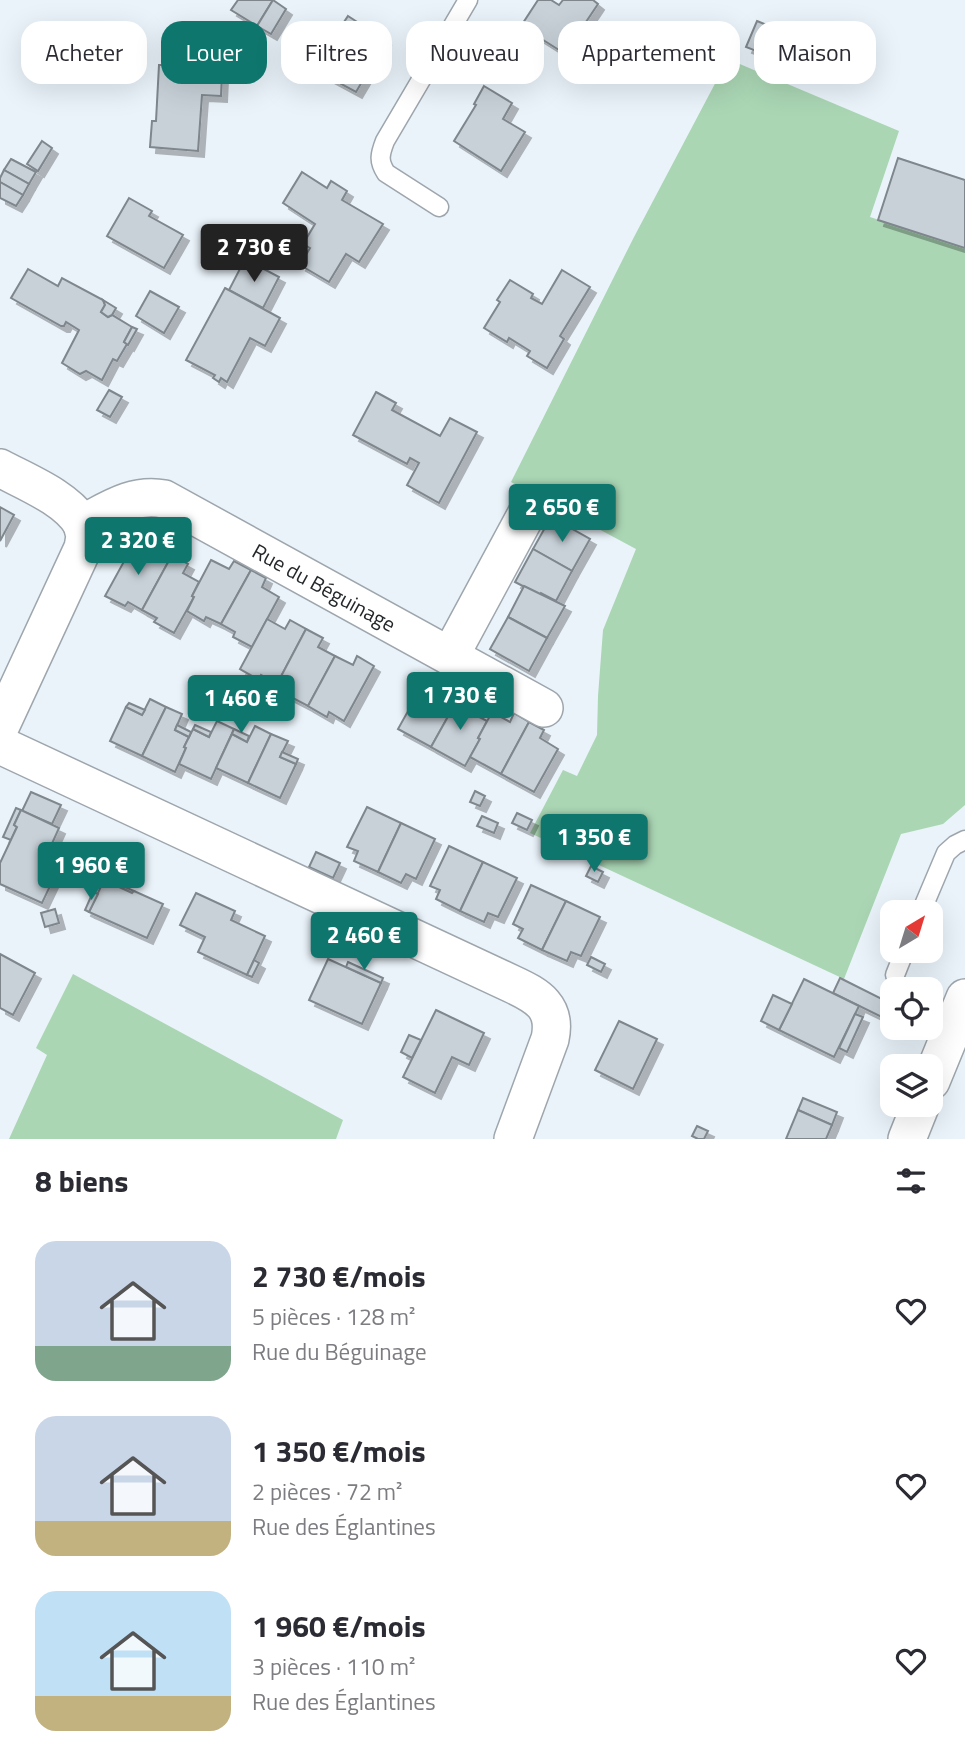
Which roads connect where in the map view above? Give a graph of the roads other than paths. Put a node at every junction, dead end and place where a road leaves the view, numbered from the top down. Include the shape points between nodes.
1 (468, 0) edge
2 (439, 206) dead end
3 (0, 468) edge
4 (526, 515) dead end
5 (82, 524) junction
6 (450, 656) junction
7 (544, 708) dead end
8 (0, 727) edge
9 (0, 745) edge
10 (965, 840) edge
11 (926, 900) edge
12 (900, 963) edge
13 (895, 975) dead end
14 (965, 998) edge
15 (942, 1054) edge
16 (916, 1117) edge
17 (513, 1139) edge
18 (907, 1139) edge

1 - 2 lane via 379,158 386,173
3 - 5 street via 69,507
4 - 6 street
5 - 6 street, Rue du Béguinage via 142,497 164,499
5 - 8 street via 83,548
6 - 7 street, Rue du Béguinage
9 - 17 street via 539,999 551,1016 550,1039
10 - 11 lane via 946,853
12 - 13 lane
14 - 15 street
16 - 18 street

